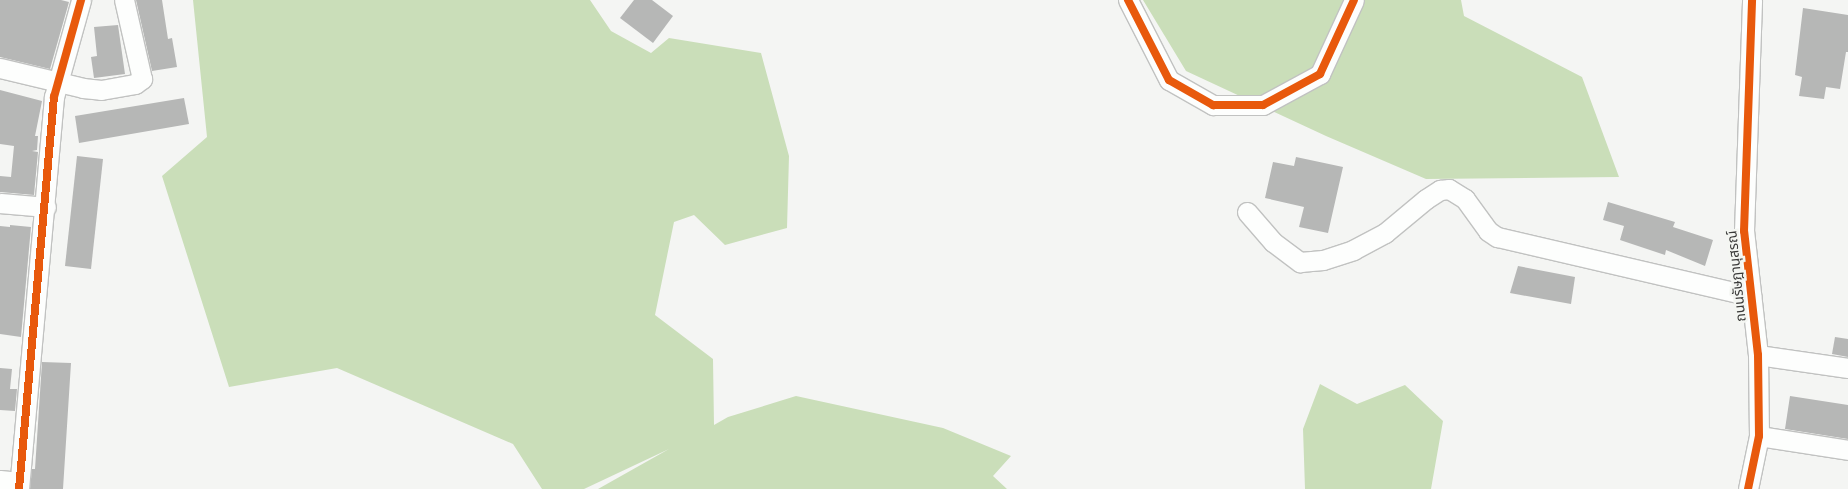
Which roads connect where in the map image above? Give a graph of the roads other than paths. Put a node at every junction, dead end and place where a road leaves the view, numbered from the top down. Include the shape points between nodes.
1 (81, 0) edge
2 (124, 0) edge
3 (1128, 0) edge
4 (1354, 0) edge
5 (1752, 0) edge
6 (0, 68) edge
7 (59, 84) junction
8 (0, 202) edge
9 (46, 207) junction
10 (1247, 212) dead end
11 (1750, 296) junction
12 (1758, 355) junction
13 (1848, 368) edge
14 (1759, 436) junction
15 (1848, 450) edge
16 (0, 480) edge
17 (19, 486) edge
18 (1748, 489) edge

1 - 7 street
2 - 7 street via 142,79 135,84 101,90
3 - 4 street via 1170,80 1213,105 1263,105 1320,74
5 - 11 street, ถนนรัษฎานุสรณ์ via 1744,231
6 - 7 street
7 - 9 street via 54,96
8 - 9 street
9 - 17 street
10 - 11 street via 1273,242 1300,262 1323,260 1353,250 1386,233 1426,199 1440,190 1449,189 1465,199 1488,231 1497,237
11 - 12 street, ถนนรัษฎานุสรณ์
12 - 13 street
12 - 14 street, ถนนรัษฎานุสรณ์
14 - 15 street
14 - 18 street, ถนนรัษฎานุสรณ์
16 - 17 street

